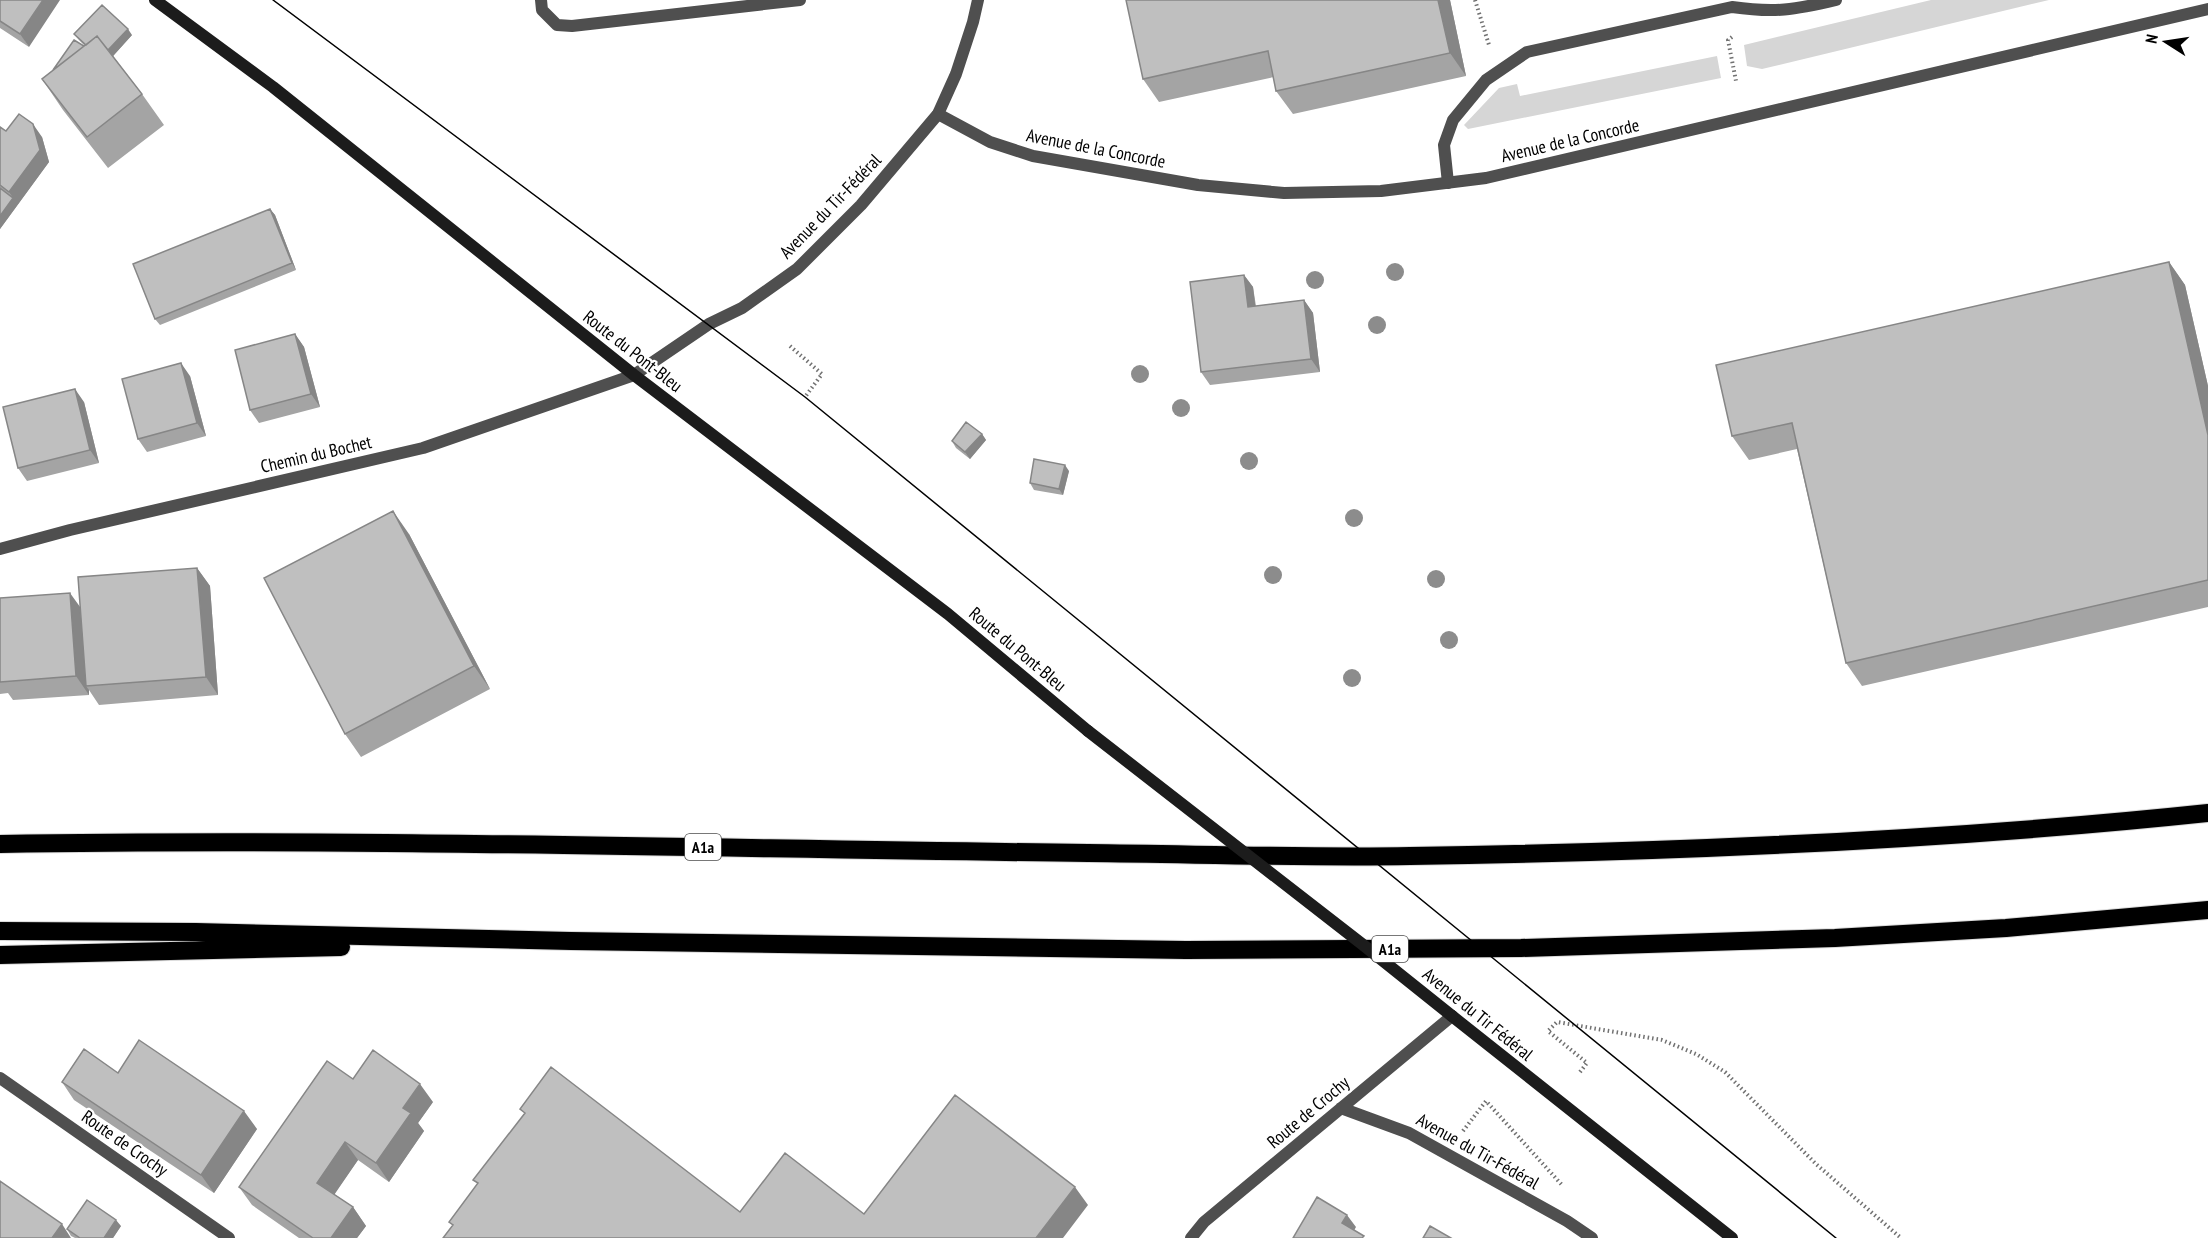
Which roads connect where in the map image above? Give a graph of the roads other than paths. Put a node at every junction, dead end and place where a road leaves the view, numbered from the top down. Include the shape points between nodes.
1 (155, 0) edge
2 (541, 0) edge
3 (800, 0) edge
4 (978, 0) edge
5 (1836, 0) edge
6 (2208, 9) edge
7 (938, 114) junction
8 (1448, 183) junction
9 (634, 375) junction
10 (0, 549) edge
11 (1088, 731) joint
12 (2208, 813) edge
13 (0, 844) edge
14 (2208, 910) edge
15 (0, 931) edge
16 (571, 941) junction
17 (0, 956) edge
18 (1452, 1016) junction
19 (0, 1078) edge
20 (1341, 1108) junction
21 (229, 1238) edge
22 (1191, 1238) edge
23 (1592, 1238) edge
24 (1732, 1238) edge

1 - 9 main road, Route du Pont-Bleu via 273,87
2 - 3 street via 542,10 557,26 572,26
4 - 7 street, Avenue du Tir-Fédéral via 956,74
5 - 8 street via 1792,10 1732,7 1527,52 1486,80 1453,120 1444,145
6 - 8 street, Avenue de la Concorde via 1498,176
7 - 8 street, Avenue de la Concorde via 990,142 1033,156 1198,185 1284,192 1381,191
7 - 9 street, Avenue du Tir-Fédéral via 861,205 797,269
9 - 10 street, Chemin du Bochet via 423,448
9 - 11 main road, Route du Pont-Bleu via 948,614
11 - 18 main road, Avenue du Tir Fédéral, bridge
12 - 13 highway, A1a via 1926,837 1407,856 324,843
14 - 16 highway, A1a via 1847,938 1521,948 1186,950
15 - 16 highway, A1a
16 - 17 highway, A1a
18 - 20 street, Route de Crochy
18 - 24 main road, Avenue du Tir Fédéral
19 - 21 street, Route de Crochy
20 - 22 street, Route de Crochy via 1204,1222
20 - 23 street, Avenue du Tir-Fédéral via 1409,1133 1446,1152

